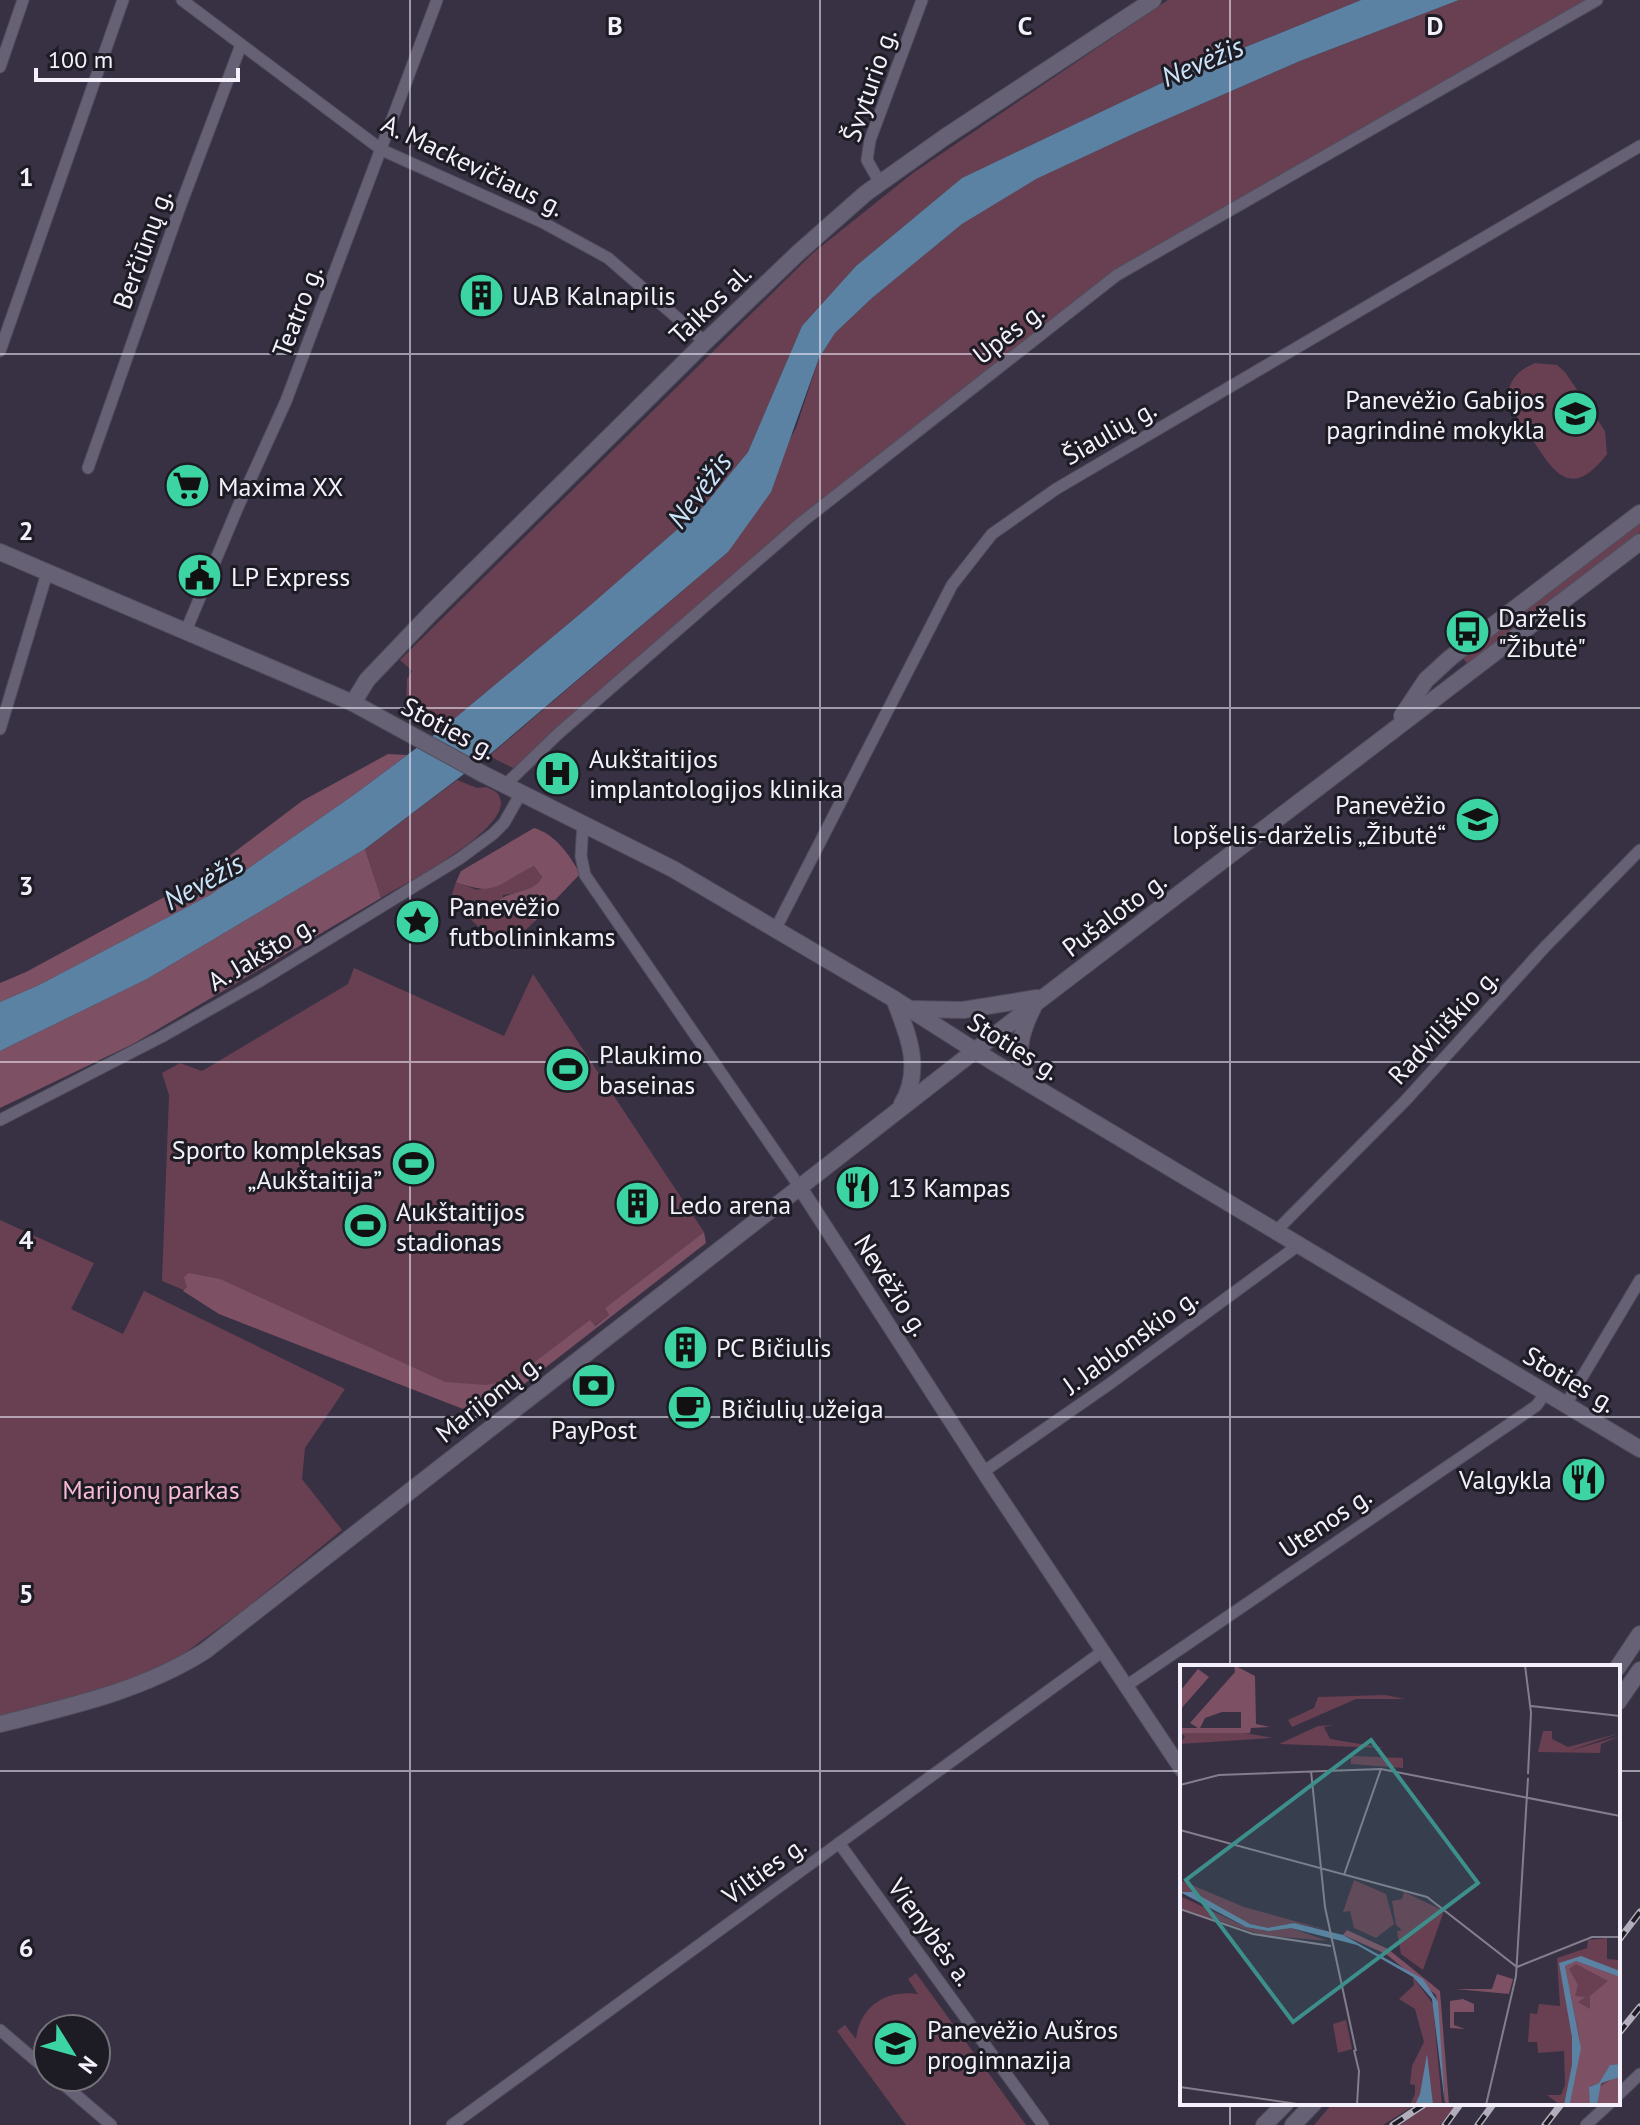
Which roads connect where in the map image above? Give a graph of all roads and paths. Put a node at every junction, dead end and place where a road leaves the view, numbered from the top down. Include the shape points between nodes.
1 (23, 0) edge
2 (123, 0) edge
3 (182, 0) edge
4 (437, 0) edge
5 (922, 0) edge
6 (1153, 0) edge
7 (1597, 0) edge
8 (241, 45) junction
9 (0, 67) edge
10 (1640, 146) edge
11 (382, 150) junction
12 (880, 183) junction
13 (705, 342) junction
14 (0, 351) edge
15 (88, 468) dead end
16 (1640, 513) edge
17 (1640, 542) edge
18 (0, 552) edge
19 (47, 573) junction
20 (185, 633) junction
21 (353, 703) junction
22 (1395, 728) junction
23 (0, 729) edge
24 (513, 789) junction
25 (583, 823) junction
26 (1640, 850) edge
27 (776, 928) junction
28 (894, 999) junction
29 (1041, 999) junction
30 (910, 1009) junction
31 (975, 1051) junction
32 (1035, 1087) junction
33 (899, 1109) junction
34 (0, 1120) edge
35 (799, 1186) junction
36 (1277, 1230) junction
37 (1300, 1244) junction
38 (1640, 1280) edge
39 (1546, 1393) junction
40 (1566, 1404) junction
41 (1640, 1449) edge
42 (983, 1472) junction
43 (1640, 1634) edge
44 (1103, 1651) junction
45 (1619, 1665) edge
46 (1640, 1670) edge
47 (1126, 1686) junction
48 (1620, 1699) edge
49 (0, 1724) edge
50 (1180, 1767) edge
51 (839, 1843) junction
52 (0, 2030) edge
53 (32, 2057) edge
54 (1640, 2074) edge
55 (74, 2093) edge
56 (1620, 2093) edge
57 (1284, 2105) edge
58 (1312, 2105) edge
59 (1608, 2105) edge
60 (111, 2125) edge
61 (452, 2125) edge
62 (1043, 2125) edge
63 (1264, 2125) edge
64 (1293, 2125) edge
65 (1586, 2125) edge

1 - 9 street
2 - 14 street
3 - 8 street, A. Mackevičiaus g.
4 - 11 street, Teatro g.
5 - 12 street, Švyturio g. via 870,140 867,160
6 - 12 main road, Taikos al.
7 - 24 street, Upės g. via 1117,275 802,522 559,733
8 - 11 street, A. Mackevičiaus g.
8 - 15 street, Berčiūnų g.
10 - 27 street, Šiaulių g. via 1056,489 992,534 952,585
11 - 13 street, A. Mackevičiaus g. via 542,222 608,258
11 - 20 street, Teatro g. via 286,401
12 - 13 main road, Taikos al.
13 - 21 main road, Taikos al. via 431,613 367,680
16 - 22 main road, Pušaloto g. via 1433,673
17 - 22 main road, Pušaloto g.
18 - 19 main road, Stoties g.
19 - 20 main road, Stoties g.
19 - 23 street
20 - 21 main road, Stoties g.
21 - 24 main road, Stoties g.
22 - 29 main road, Pušaloto g.
24 - 25 main road, Stoties g.
24 - 34 street, A. Jakšto g. via 504,823 459,859 177,1029
25 - 27 main road, Stoties g.
25 - 35 street, Nevėžio g. via 585,875
26 - 36 street, Radviliškio g.
27 - 28 main road, Stoties g.
28 - 30 main road, Stoties g.
28 - 33 main road via 913,1060 910,1091
29 - 30 main road via 963,1010
29 - 31 main road, Pušaloto g.
29 - 32 main road via 1024,1025 1020,1047 1023,1071
30 - 31 main road, Stoties g.
31 - 32 main road, Stoties g.
31 - 33 main road, Marijonų g.
32 - 36 main road, Stoties g.
33 - 35 main road, Marijonų g.
35 - 42 street, Nevėžio g.
35 - 49 main road, Marijonų g. via 205,1651 180,1667 93,1701
36 - 37 main road, Stoties g.
37 - 39 main road, Stoties g.
37 - 42 street, J. Jablonskio g.
38 - 40 street
39 - 40 main road, Stoties g.
39 - 47 street, Utenos g. via 1536,1406
40 - 41 main road, Stoties g.
42 - 44 street, Nevėžio g.
43 - 45 main road
44 - 47 street, Nevėžio g.
44 - 51 street, Vilties g.
46 - 48 main road
47 - 50 street, Nevėžio g.
51 - 61 street, Vilties g.
51 - 62 street, Vienybės a.
52 - 53 street
54 - 56 street
55 - 60 street
57 - 63 main road
58 - 64 main road
59 - 65 street

